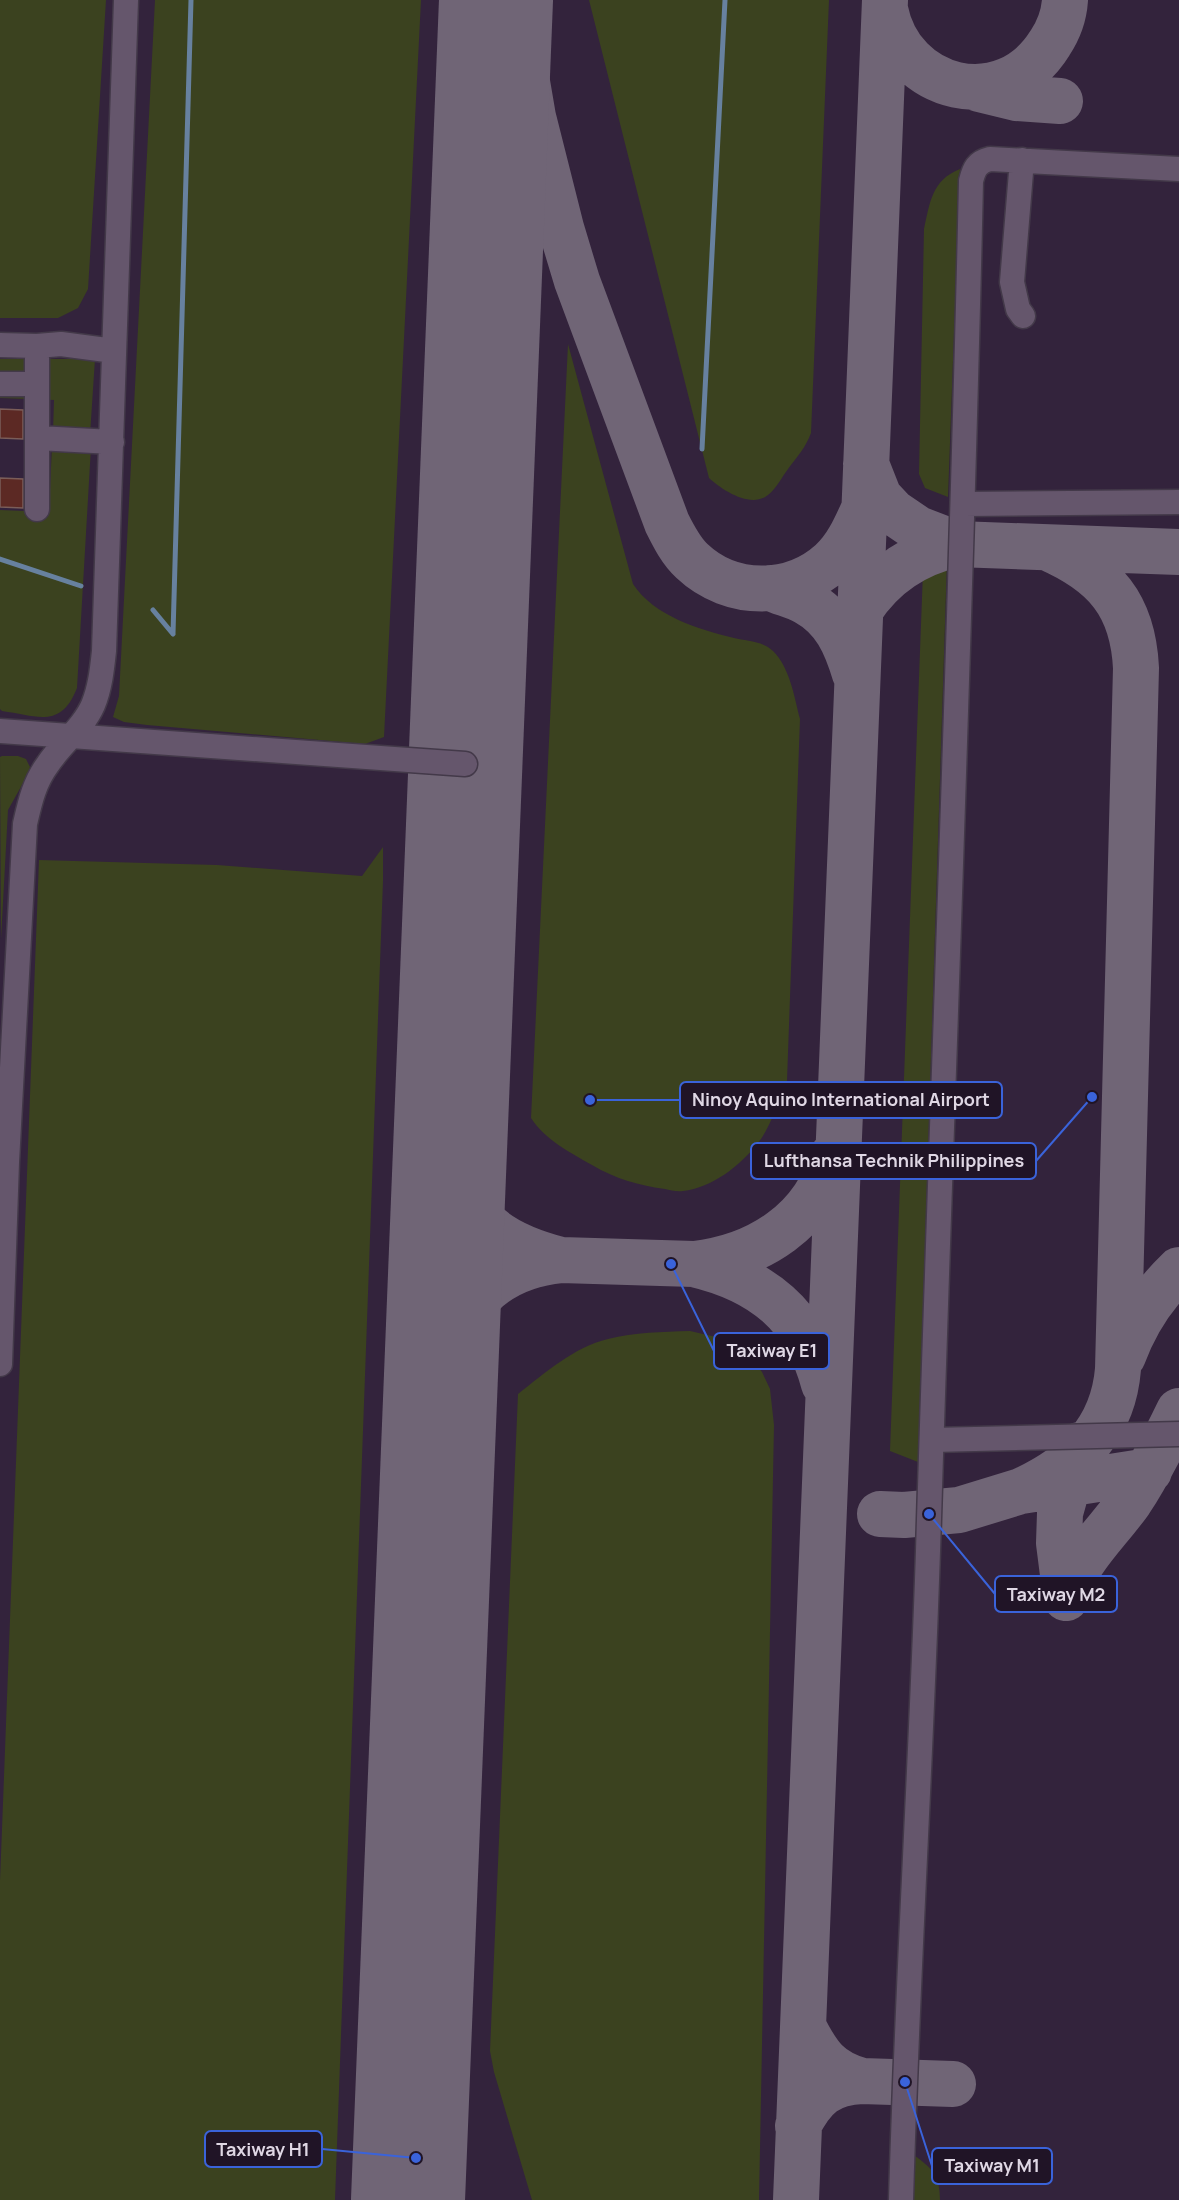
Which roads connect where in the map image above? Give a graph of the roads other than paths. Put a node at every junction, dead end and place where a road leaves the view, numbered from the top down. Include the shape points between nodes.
1 (126, 0) edge
2 (1022, 160) junction
3 (1179, 169) edge
4 (1023, 316) dead end
5 (0, 345) edge
6 (37, 346) junction
7 (114, 351) junction
8 (0, 384) edge
9 (37, 384) junction
10 (38, 438) junction
11 (112, 442) junction
12 (1179, 502) edge
13 (964, 504) junction
14 (37, 509) dead end
15 (0, 731) edge
16 (71, 736) junction
17 (465, 764) dead end
18 (3, 1161) edge
19 (2, 1241) edge
20 (0, 1364) edge
21 (1179, 1434) edge
22 (932, 1440) junction
23 (902, 2200) edge

1 - 7 lane
2 - 3 lane
2 - 4 lane via 1012,282
2 - 13 lane via 981,161 971,181
5 - 6 lane
6 - 7 lane via 61,344
6 - 9 lane
7 - 11 lane
8 - 9 lane
9 - 10 lane
10 - 11 lane
10 - 14 lane
11 - 16 lane via 101,683 92,708
12 - 13 lane
13 - 22 lane
15 - 16 lane
16 - 17 lane
16 - 18 lane via 32,790 25,824
18 - 19 lane
19 - 20 lane
21 - 22 lane
22 - 23 lane

